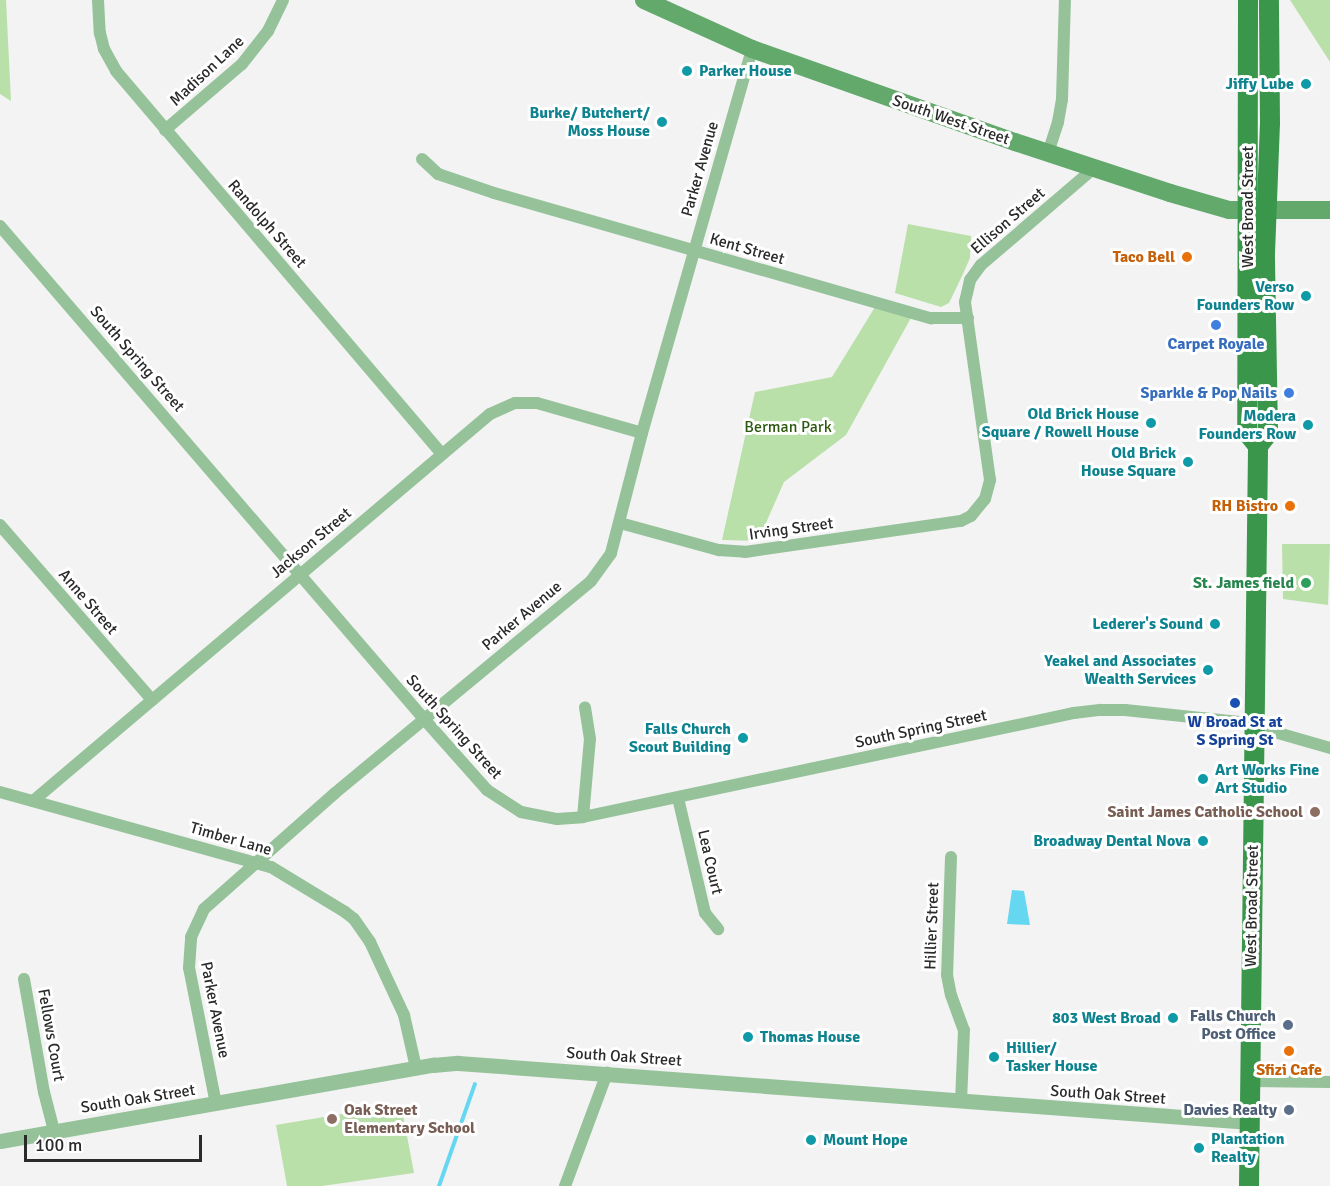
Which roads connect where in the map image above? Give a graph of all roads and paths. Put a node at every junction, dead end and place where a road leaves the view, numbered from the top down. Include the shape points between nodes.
1 (98, 0) edge
2 (283, 0) edge
3 (644, 0) edge
4 (1065, 0) edge
5 (1248, 0) edge
6 (1269, 0) edge
7 (752, 49) junction
8 (165, 130) junction
9 (1048, 153) junction
10 (422, 159) dead end
11 (1094, 168) junction
12 (1330, 210) edge
13 (1257, 211) junction
14 (0, 226) edge
15 (694, 251) junction
16 (968, 318) junction
17 (642, 433) junction
18 (442, 454) junction
19 (620, 523) junction
20 (0, 525) edge
21 (897, 530) joint
22 (298, 576) junction
23 (152, 700) junction
24 (585, 706) dead end
25 (424, 719) junction
26 (1254, 727) junction
27 (1330, 748) edge
28 (0, 792) edge
29 (678, 798) junction
30 (33, 801) junction
31 (583, 817) junction
32 (951, 857) dead end
33 (256, 862) junction
34 (718, 929) dead end
35 (24, 979) dead end
36 (416, 1068) junction
37 (607, 1073) junction
38 (1250, 1081) junction
39 (1330, 1082) edge
40 (961, 1101) junction
41 (216, 1104) junction
42 (1250, 1122) junction
43 (54, 1131) junction
44 (0, 1141) edge
45 (565, 1186) edge
46 (1249, 1186) edge

1 - 8 street, Randolph Street via 100,33 111,63
2 - 8 street, Madison Lane via 268,31 249,56
3 - 7 main road, South West Street
4 - 9 street via 1062,99
5 - 13 main road, West Broad Street
6 - 13 main road, West Broad Street
7 - 9 main road, South West Street
7 - 15 street, Parker Avenue
8 - 18 street, Randolph Street
9 - 11 main road, South West Street
10 - 15 street, Kent Street via 438,174 494,193
11 - 13 main road, South West Street via 1229,210
11 - 16 street, Ellison Street via 976,270 966,291
12 - 13 main road, South West Street
13 - 26 main road, West Broad Street via 1268,433 1258,446
14 - 22 street, South Spring Street
15 - 16 street, Kent Street via 931,318
15 - 17 street, Parker Avenue
16 - 21 street, Ellison Street via 990,480 988,491 980,508 962,521
17 - 18 street, Jackson Street via 537,403 515,403 490,414
17 - 19 street, Parker Avenue
18 - 22 street, Jackson Street
19 - 21 street, Irving Street via 735,552
19 - 25 street, Parker Avenue via 611,553 591,580
20 - 23 street, Anne Street
22 - 23 street, Jackson Street
22 - 25 street, South Spring Street
23 - 30 street, Jackson Street
24 - 31 street via 590,739
25 - 31 street, South Spring Street via 480,783 504,803 538,817
25 - 33 street, Parker Avenue
26 - 27 street, South Spring Street
26 - 29 street, South Spring Street via 1125,710 1074,713
26 - 38 main road, West Broad Street
28 - 30 street, Timber Lane
29 - 31 street, South Spring Street
29 - 34 street, Lea Court via 705,913
30 - 33 street, Timber Lane
32 - 40 street, Hillier Street via 947,975 964,1030
33 - 36 street, Timber Lane via 279,870 335,906 364,931 404,1015
33 - 41 street, Parker Avenue via 204,909 191,937 189,968
35 - 43 street, Fellows Court
36 - 37 street, South Oak Street via 475,1064
36 - 41 street, South Oak Street
37 - 40 street, South Oak Street
37 - 45 street
38 - 39 street
38 - 42 main road, West Broad Street
40 - 42 street, South Oak Street
41 - 43 street, South Oak Street
42 - 46 main road, West Broad Street
43 - 44 street, South Oak Street

